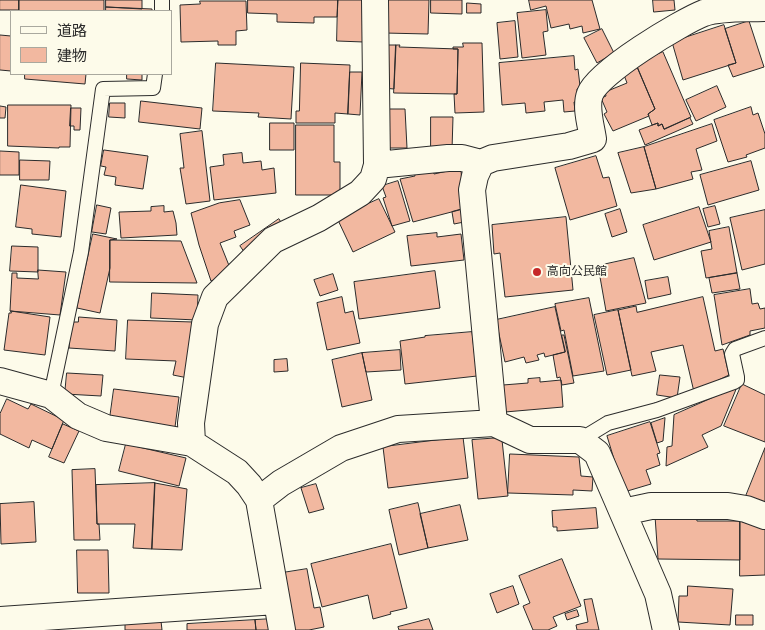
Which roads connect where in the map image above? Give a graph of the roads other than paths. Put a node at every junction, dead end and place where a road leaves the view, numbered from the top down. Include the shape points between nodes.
1 (375, 0) edge
2 (765, 8) edge
3 (155, 75) edge
4 (481, 162) junction
5 (377, 164) junction
6 (765, 338) edge
7 (0, 380) edge
8 (51, 395) junction
9 (494, 423) junction
10 (580, 440) junction
11 (192, 443) junction
12 (259, 500) junction
13 (623, 512) junction
14 (765, 516) edge
15 (276, 601) junction
16 (0, 620) edge
17 (282, 630) edge
18 (666, 630) edge

1 - 5 street
2 - 4 street via 706,13 661,36 628,58 602,78 589,95 593,139
3 - 8 lane via 153,88 103,89 81,252
4 - 5 street via 448,158
4 - 9 street via 472,190
5 - 11 street via 373,179 360,193 319,218 273,240 215,297 205,324 191,423
6 - 10 lane via 735,349 732,354 737,380 734,382 657,410 608,423
7 - 8 street
8 - 11 street via 78,416 106,428
9 - 10 street via 530,440
9 - 12 street via 398,429 341,448 281,483
10 - 13 street via 597,453
11 - 12 street via 237,472
12 - 15 street
13 - 14 street via 651,506 728,506
13 - 18 street via 658,594
15 - 16 street
15 - 17 street

